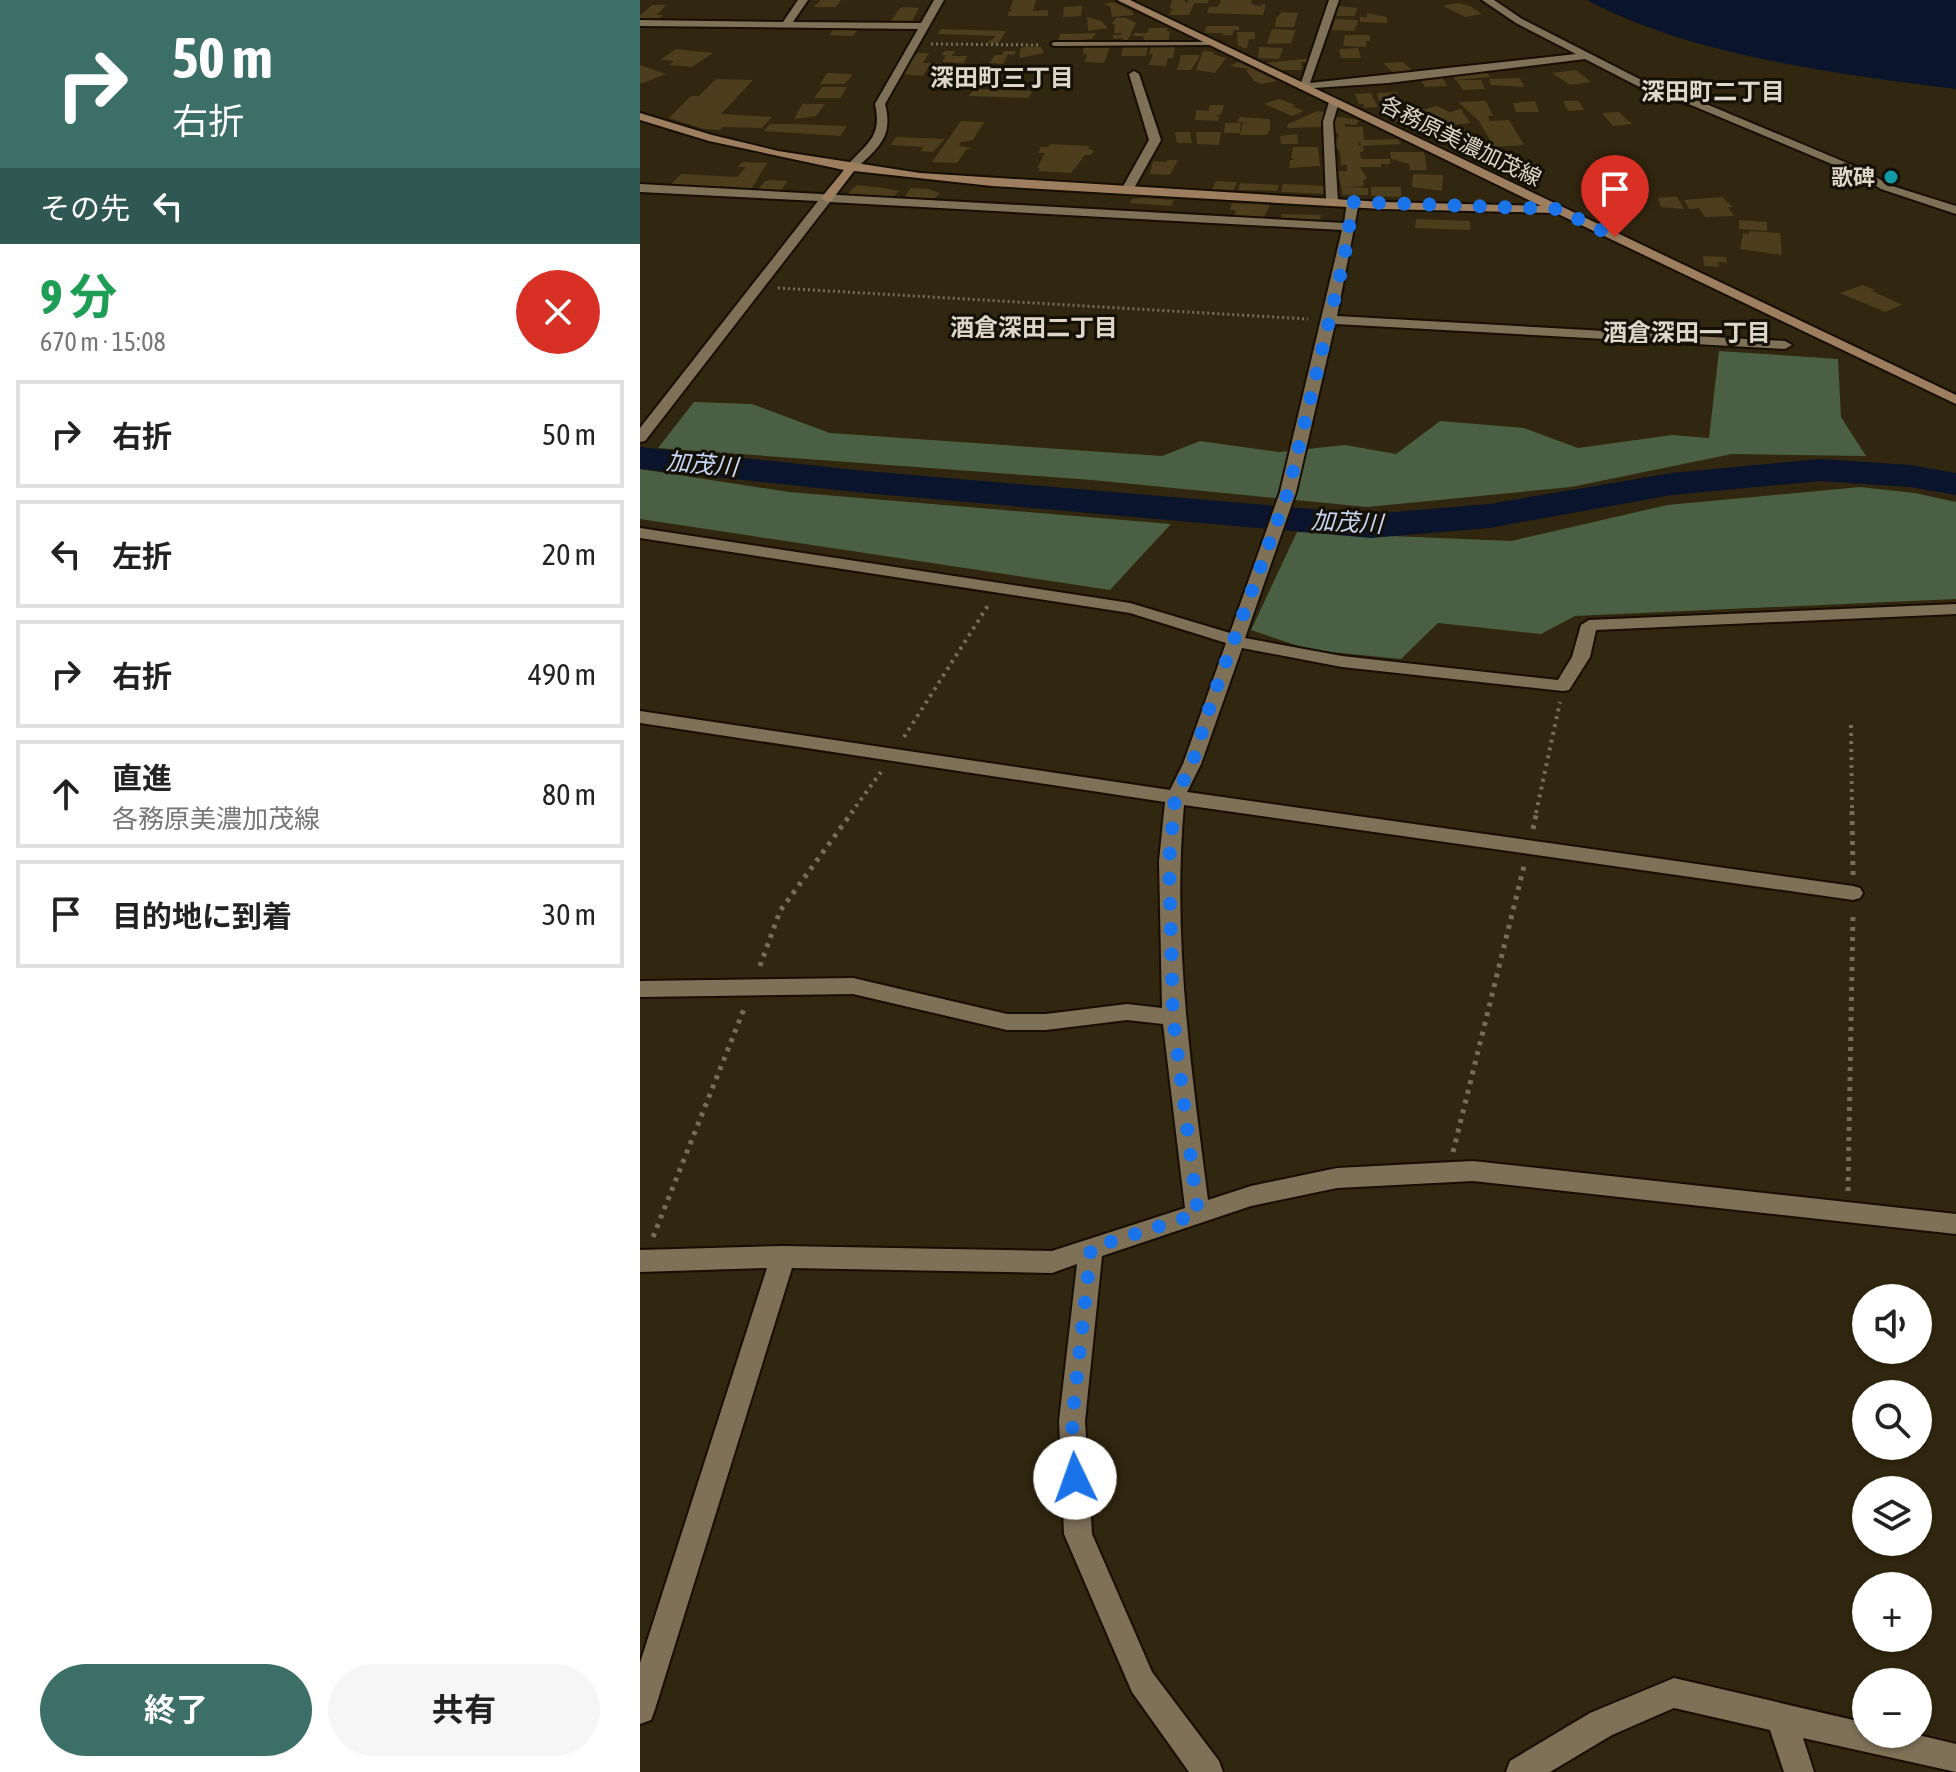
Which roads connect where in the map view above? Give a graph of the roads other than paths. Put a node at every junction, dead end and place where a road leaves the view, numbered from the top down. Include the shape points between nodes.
1 (803, 0) edge
2 (939, 0) edge
3 (1122, 0) edge
4 (1334, 0) edge
5 (1487, 0) edge
6 (788, 22) junction
7 (640, 23) edge
8 (923, 26) junction
9 (1054, 44) road end
10 (1209, 44) junction
11 (1585, 56) junction
12 (1134, 74) dead end
13 (1303, 87) junction
14 (1334, 102) junction
15 (640, 116) edge
16 (851, 168) junction
17 (640, 188) edge
18 (1127, 190) junction
19 (827, 198) junction
20 (1332, 201) junction
21 (1353, 202) junction
22 (1558, 209) junction
23 (1956, 210) edge
24 (1349, 227) junction
25 (1328, 320) junction
26 (1785, 345) dead end
27 (1956, 400) edge
28 (640, 438) edge
29 (640, 533) edge
30 (1956, 609) edge
31 (1235, 640) junction
32 (640, 717) edge
33 (1175, 798) junction
34 (1853, 893) road end
35 (640, 989) edge
36 (1173, 1017) junction
37 (1198, 1214) junction
38 (1956, 1224) edge
39 (1091, 1248) junction
40 (783, 1257) junction
41 (640, 1261) edge
42 (640, 1709) edge
43 (1781, 1718) junction
44 (1956, 1759) edge
45 (1208, 1772) edge
46 (1521, 1772) edge
47 (1799, 1772) edge

1 - 6 street
2 - 8 street
3 - 10 main road, 各務原美濃加茂線
4 - 13 street
5 - 11 street
6 - 7 street
6 - 8 street
8 - 16 street via 880,104 884,121 879,139
9 - 10 lane
10 - 13 main road, 各務原美濃加茂線
11 - 13 street
11 - 23 street via 1657,92 1695,103 1885,187
12 - 18 street via 1155,140
13 - 14 main road, 各務原美濃加茂線
14 - 20 street via 1328,122
14 - 22 main road, 各務原美濃加茂線
15 - 16 main road via 752,150
16 - 18 main road
16 - 19 main road
17 - 19 street
18 - 20 main road
19 - 24 street
19 - 28 street
20 - 21 main road
21 - 22 main road
21 - 24 street
22 - 27 main road, 各務原美濃加茂線
24 - 25 street
25 - 26 street
25 - 31 street via 1288,492
29 - 31 street via 1136,609
30 - 31 street via 1589,625 1581,657 1563,686 1365,666
31 - 33 street
32 - 33 street
33 - 34 street
33 - 36 street via 1169,861
35 - 36 street via 853,986 1007,1022 1127,1012
36 - 37 street
37 - 38 street via 1251,1196 1337,1178 1473,1171
37 - 39 street
39 - 40 street via 1052,1262
39 - 45 street via 1072,1421 1078,1534 1142,1682
40 - 41 street
40 - 42 street
43 - 44 street
43 - 46 street via 1674,1693 1601,1724
43 - 47 street

